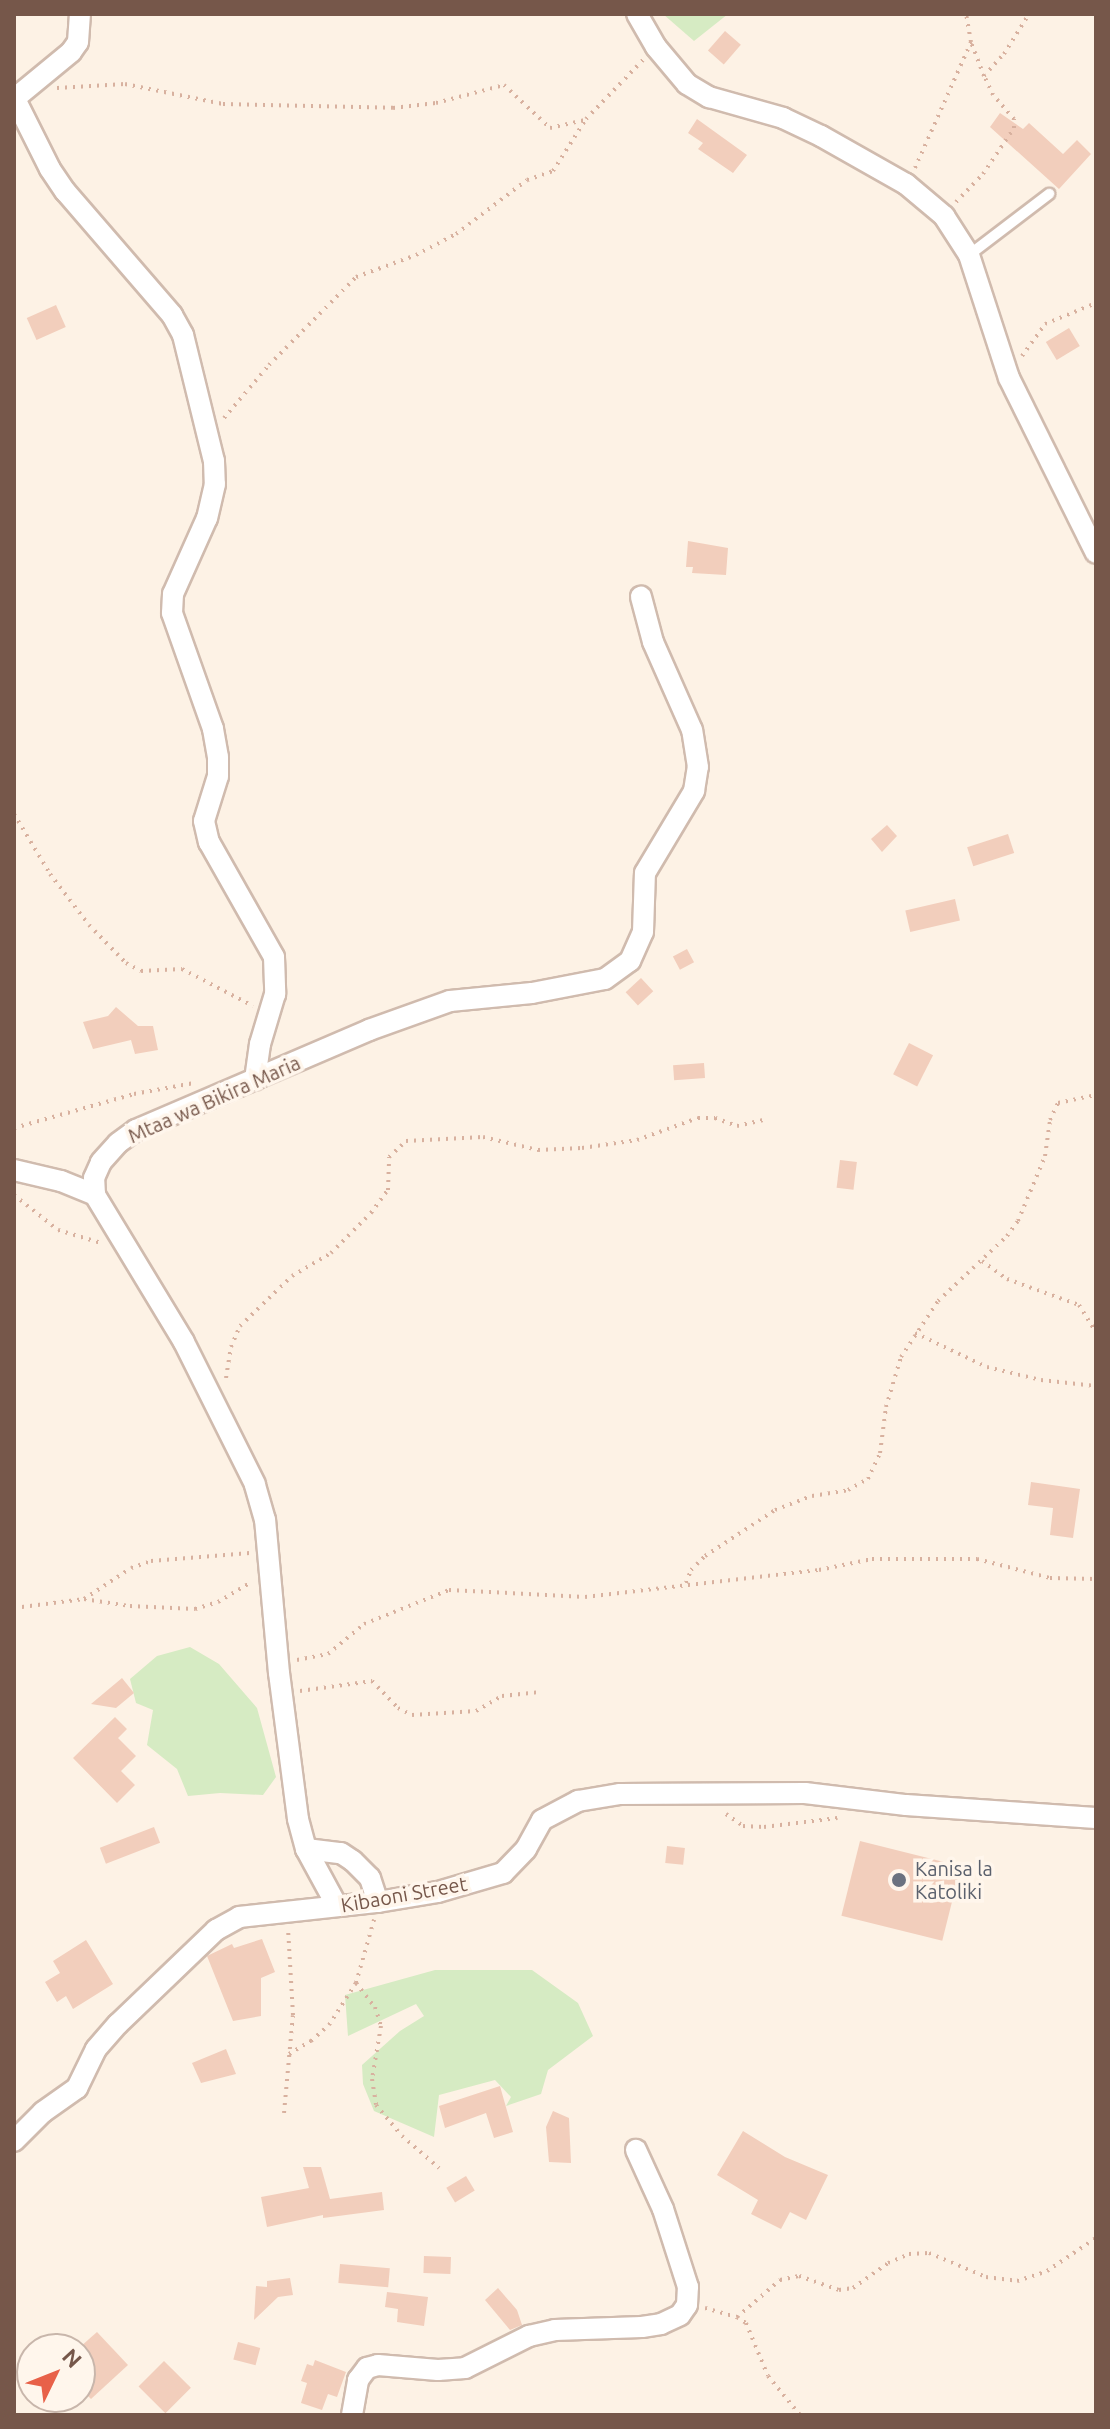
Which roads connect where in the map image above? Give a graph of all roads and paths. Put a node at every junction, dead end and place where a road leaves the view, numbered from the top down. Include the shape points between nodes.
1 (80, 14) edge
2 (966, 14) edge
3 (1029, 14) edge
4 (640, 16) edge
5 (971, 42) junction
6 (656, 47) junction
7 (984, 76) junction
8 (19, 96) edge
9 (586, 119) junction
10 (906, 184) junction
11 (1049, 194) dead end
12 (944, 216) junction
13 (969, 255) junction
14 (1096, 303) edge
15 (1009, 378) junction
16 (207, 437) junction
17 (1096, 553) edge
18 (641, 597) dead end
19 (14, 814) edge
20 (269, 1011) junction
21 (255, 1080) junction
22 (199, 1083) dead end
23 (1096, 1095) edge
24 (763, 1120) dead end
25 (14, 1128) edge
26 (14, 1170) edge
27 (14, 1195) edge
28 (95, 1195) junction
29 (137, 1261) junction
30 (982, 1261) junction
31 (1096, 1332) edge
32 (915, 1333) junction
33 (1096, 1386) edge
34 (222, 1416) junction
35 (270, 1562) junction
36 (1096, 1579) edge
37 (686, 1584) junction
38 (84, 1599) junction
39 (14, 1608) edge
40 (280, 1683) junction
41 (539, 1692) dead end
42 (714, 1795) junction
43 (841, 1816) dead end
44 (1096, 1818) edge
45 (306, 1849) junction
46 (378, 1902) junction
47 (337, 1906) junction
48 (287, 1911) junction
49 (356, 1983) junction
50 (289, 2054) junction
51 (284, 2113) dead end
52 (14, 2141) edge
53 (636, 2150) dead end
54 (439, 2168) dead end
55 (1096, 2238) edge
56 (687, 2305) junction
57 (737, 2317) junction
58 (352, 2415) edge
59 (800, 2415) edge

1 - 8 street via 78,42 71,52
2 - 5 path
3 - 7 path
4 - 6 street
5 - 7 path
5 - 10 path
6 - 9 path
6 - 10 street via 687,84 709,97 783,118
7 - 12 path via 1014,119 1014,128 983,174
8 - 9 path via 125,84 223,104 378,108 436,103 504,85 550,128
8 - 16 street via 65,191 172,315 183,335
9 - 16 path via 553,171 527,180 456,234 356,277
10 - 12 street
11 - 13 lane
12 - 13 street
13 - 15 street
14 - 15 path via 1045,324
15 - 17 street
16 - 20 street via 215,484 207,518 173,594 172,613 218,757 218,776 204,821 209,842 274,957 275,994
18 - 21 street, Mtaa wa Bikira Maria via 653,642 692,730 698,767 690,800 645,873 643,932 630,961 605,979 440,1004
19 - 20 path via 50,874 126,963 141,971 182,969
20 - 21 street
21 - 28 street, Mtaa wa Bikira Maria via 136,1130 97,1170
22 - 25 path via 134,1094
23 - 30 path via 1058,1103 1027,1202 1007,1236
24 - 34 path via 737,1126 698,1118 637,1140 582,1148 538,1150 483,1137 406,1141 389,1157 388,1190 371,1213 331,1253 292,1276 240,1326 226,1366
26 - 28 street
27 - 29 path via 58,1230 96,1240
28 - 29 street
29 - 34 street
30 - 31 path via 1007,1279 1079,1305
30 - 32 path via 938,1301
32 - 33 path via 987,1367
32 - 37 path via 891,1387 875,1469 860,1485 775,1510 705,1556
34 - 35 street via 255,1484
35 - 38 path via 151,1561
35 - 38 path via 218,1602 195,1609
35 - 40 street
36 - 37 path via 1050,1578 977,1559 872,1559
37 - 40 path via 585,1597 449,1590 364,1624 328,1654 301,1657
38 - 39 path
40 - 41 path via 372,1681 412,1715 476,1711 502,1696
40 - 45 street
42 - 43 path via 721,1809 743,1826
42 - 44 street, Kibaoni Street via 805,1793
42 - 46 street, Kibaoni Street via 620,1794 578,1801 542,1820 526,1849 503,1873
45 - 46 street via 341,1853 353,1861 370,1878
45 - 47 street
46 - 47 street, Kibaoni Street
46 - 49 path
47 - 48 street, Kibaoni Street
48 - 50 path via 293,2015
48 - 52 street, Kibaoni Street via 239,1917 216,1930 96,2049 77,2088
49 - 50 path via 329,2025
49 - 54 path via 375,2007 381,2026 372,2079 376,2105
50 - 51 path
53 - 56 street via 679,2255
55 - 57 path via 1047,2271 1017,2281 986,2277 929,2253 888,2263 853,2288 839,2290 799,2276 762,2293
56 - 57 path
56 - 58 street via 661,2324 529,2336 465,2368 367,2368 358,2380
57 - 59 path via 752,2334 768,2376

